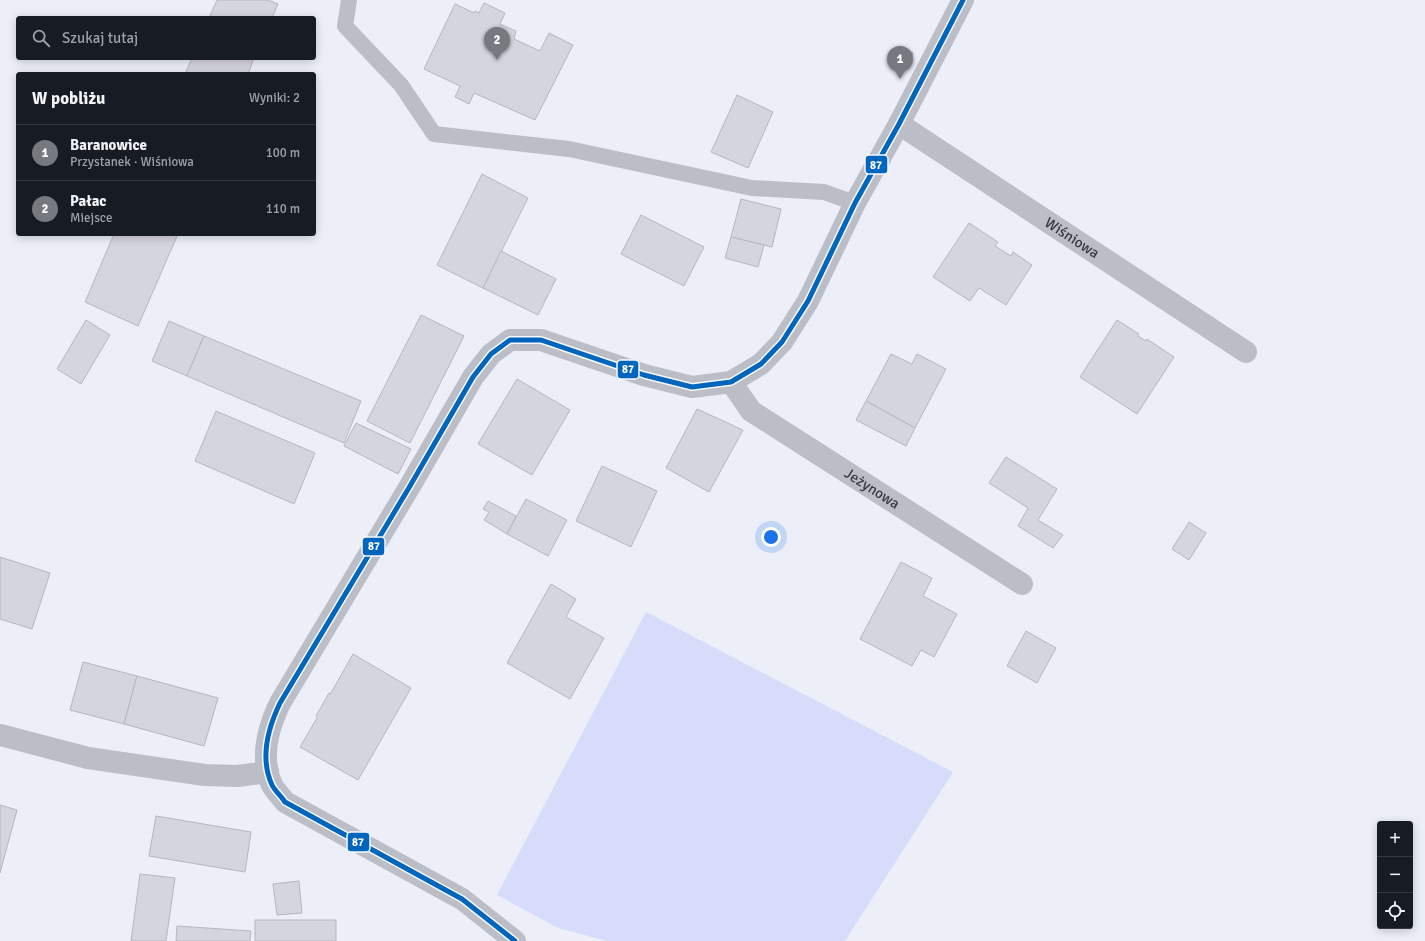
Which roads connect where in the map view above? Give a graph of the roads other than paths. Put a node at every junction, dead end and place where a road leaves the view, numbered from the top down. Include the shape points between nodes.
1 (349, 0) edge
2 (963, 0) edge
3 (899, 124) junction
4 (855, 203) junction
5 (1246, 352) dead end
6 (731, 382) junction
7 (1022, 584) dead end
8 (0, 736) edge
9 (268, 772) junction
10 (515, 941) edge

1 - 4 lane via 345,26 401,85 434,134 570,149 752,188 824,192
2 - 3 street
3 - 4 street
3 - 5 street, Wiśniowa
4 - 6 street via 808,301 782,342 761,364
6 - 7 street, Jeżynowa via 751,411
6 - 9 street via 692,387 644,375 541,340 510,340 491,354 473,377 280,703 268,737
8 - 9 street via 88,758 205,775 237,776
9 - 10 street via 272,786 285,802 462,899

